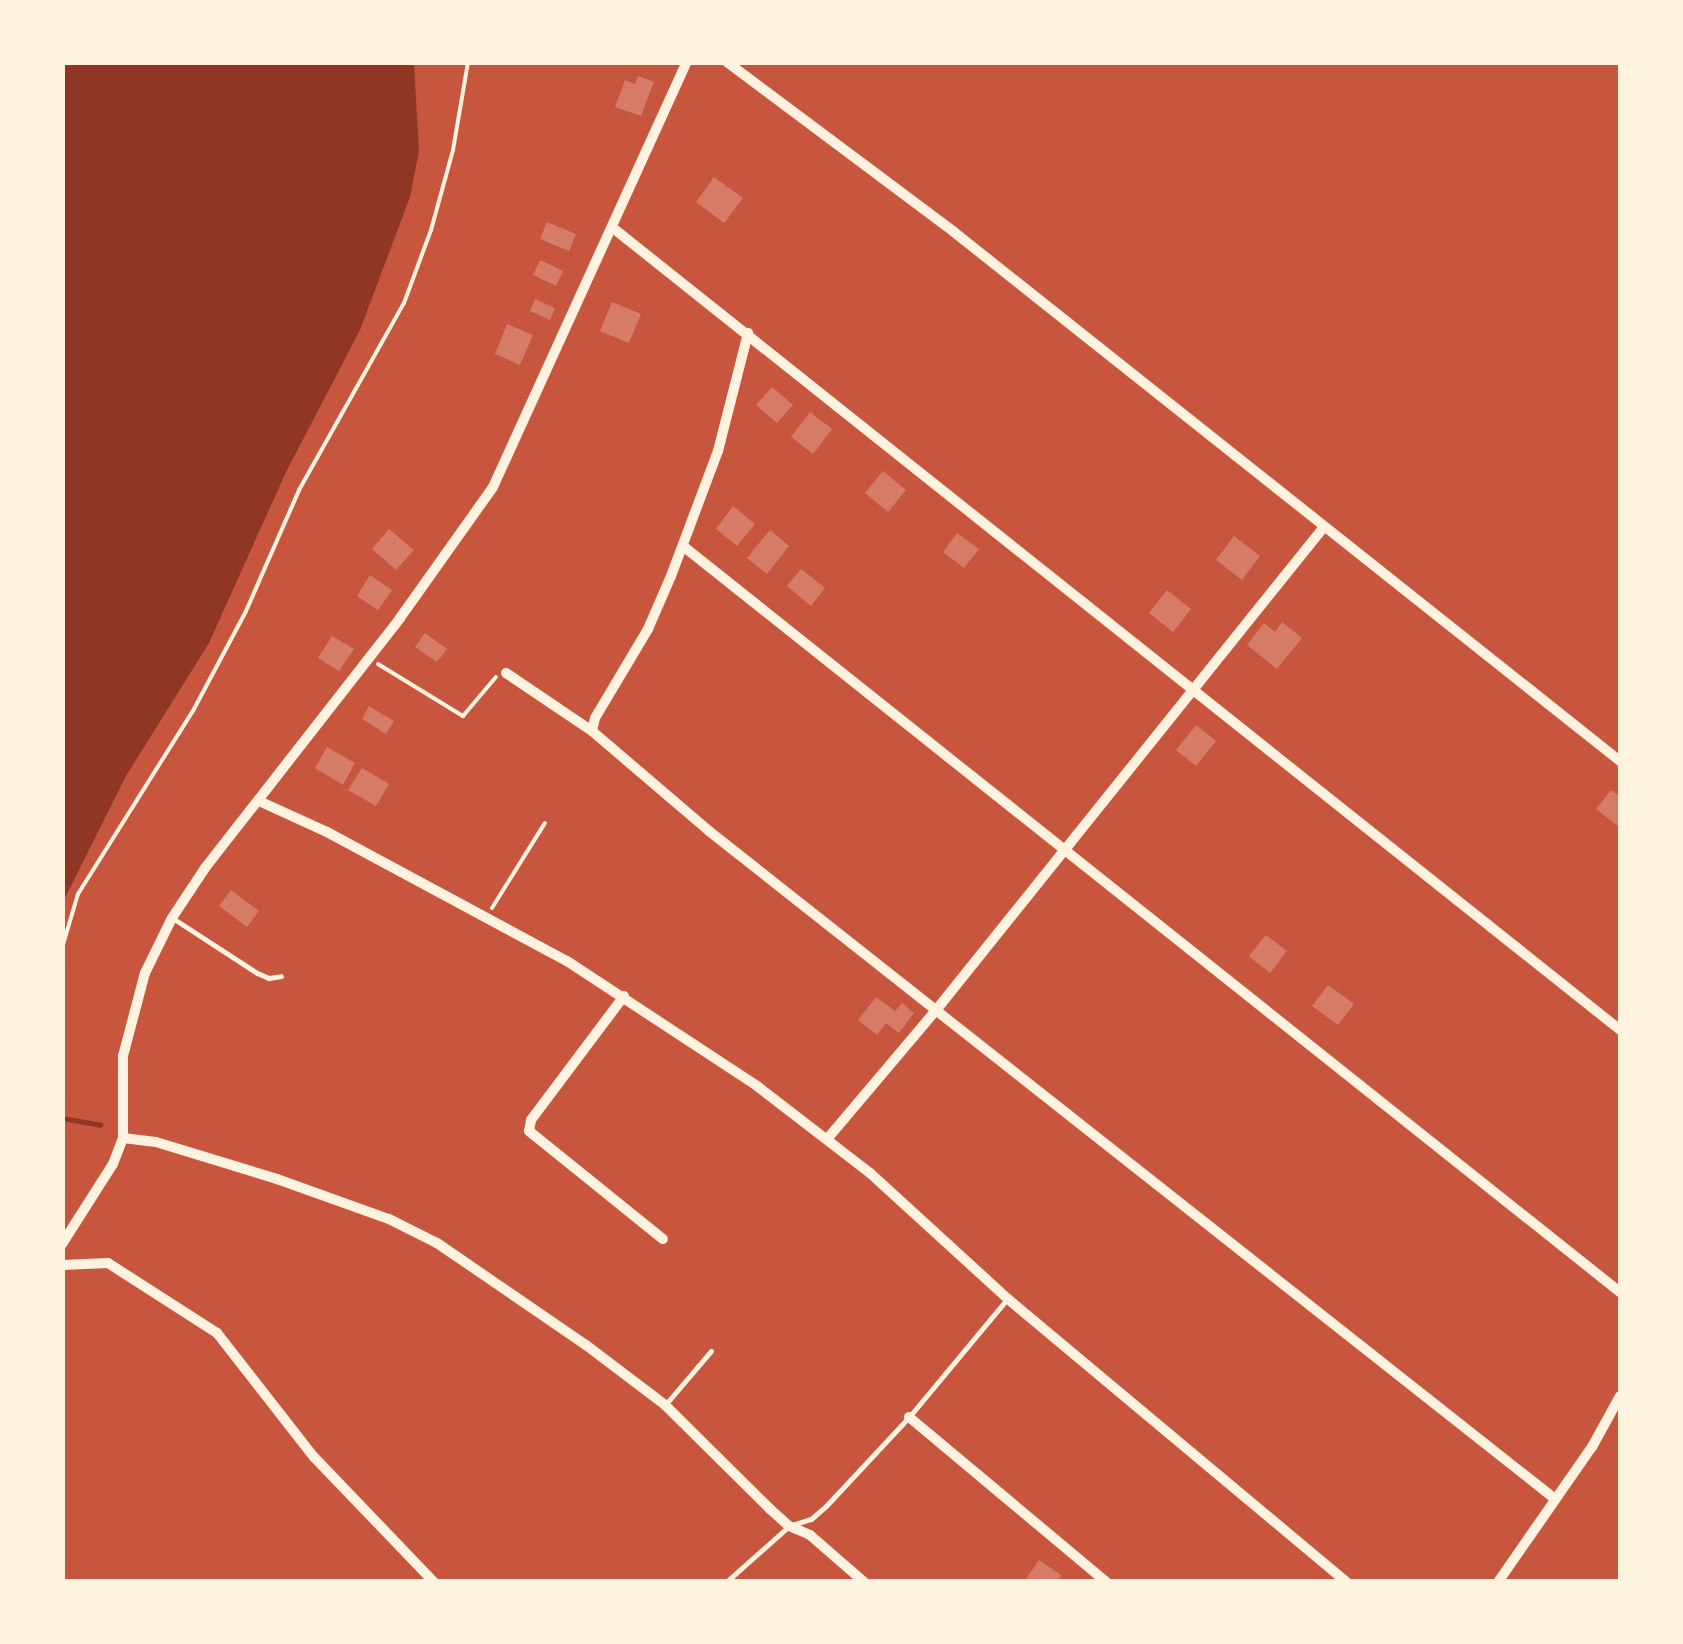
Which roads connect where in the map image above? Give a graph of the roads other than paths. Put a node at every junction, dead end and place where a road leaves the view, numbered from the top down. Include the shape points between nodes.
1 (687, 62) edge
2 (727, 62) edge
3 (613, 228) junction
4 (748, 333) junction
5 (1323, 528) junction
6 (683, 546) junction
7 (506, 673) road end
8 (1195, 687) junction
9 (592, 731) junction
10 (1620, 761) edge
11 (259, 802) junction
12 (1067, 847) junction
13 (172, 918) junction
14 (281, 976) dead end
15 (624, 996) junction
16 (937, 1009) junction
17 (1620, 1030) edge
18 (123, 1138) junction
19 (828, 1138) junction
20 (663, 1239) dead end
21 (62, 1244) edge
22 (62, 1265) edge
23 (1620, 1292) edge
24 (1008, 1298) junction
25 (711, 1351) dead end
26 (1620, 1396) edge
27 (665, 1405) junction
28 (910, 1417) junction
29 (1555, 1500) junction
30 (789, 1526) junction
31 (434, 1582) edge
32 (726, 1582) edge
33 (864, 1582) edge
34 (1106, 1582) edge
35 (1346, 1582) edge
36 (1498, 1582) edge

1 - 3 street
2 - 5 street via 968,244
3 - 4 street
3 - 11 street via 494,487
4 - 6 street via 718,451
4 - 8 street
5 - 8 street
5 - 10 street
6 - 9 street
6 - 12 street
7 - 9 street
8 - 12 street
8 - 17 street
9 - 16 street
11 - 13 street
11 - 15 street via 486,916
12 - 16 street
12 - 23 street
13 - 14 lane via 257,973
13 - 18 street via 144,974 123,1056
15 - 19 street
15 - 20 street via 529,1131
16 - 19 street
16 - 29 street
18 - 21 street
18 - 27 street via 184,1150 389,1219 462,1258
19 - 24 street
22 - 31 street via 108,1263 217,1333 314,1457
24 - 28 lane
24 - 35 street
25 - 27 lane
26 - 29 street
27 - 30 street
28 - 30 lane via 812,1519
28 - 34 street
29 - 36 street
30 - 32 lane
30 - 33 street via 810,1535

